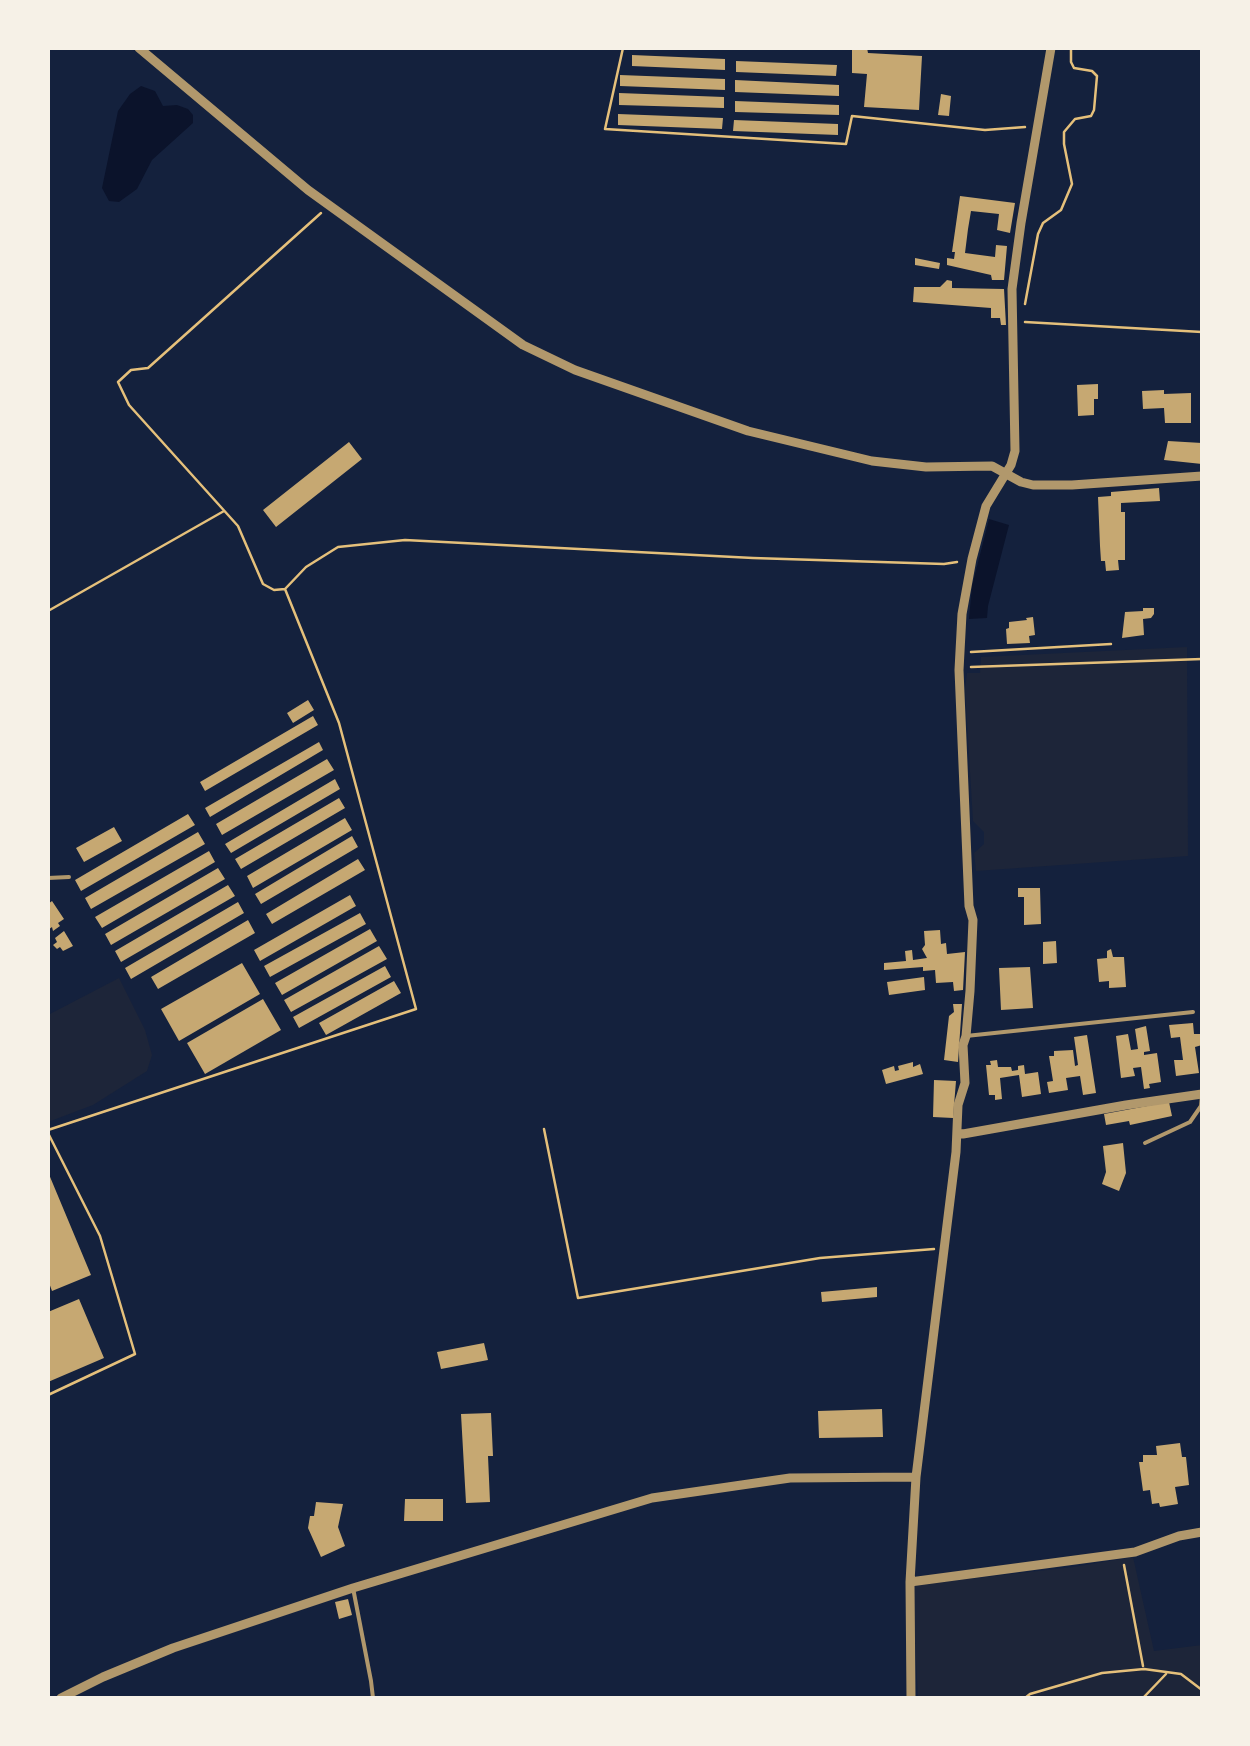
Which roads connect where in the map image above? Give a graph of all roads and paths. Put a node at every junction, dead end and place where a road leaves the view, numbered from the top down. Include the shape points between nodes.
1 (139, 48) edge
2 (623, 48) edge
3 (1051, 48) edge
4 (1072, 48) edge
5 (1038, 126) junction
6 (330, 205) junction
7 (1024, 307) dead end
8 (1026, 323) dead end
9 (1202, 332) edge
10 (1006, 474) junction
11 (1202, 476) edge
12 (224, 511) junction
13 (972, 559) junction
14 (285, 589) junction
15 (48, 611) edge
16 (1111, 644) dead end
17 (959, 652) junction
18 (1202, 659) edge
19 (960, 667) junction
20 (69, 877) dead end
21 (48, 878) edge
22 (1193, 1012) dead end
23 (966, 1036) junction
24 (1202, 1094) edge
25 (544, 1129) dead end
26 (48, 1131) edge
27 (958, 1133) junction
28 (1145, 1143) dead end
29 (945, 1248) junction
30 (48, 1395) edge
31 (916, 1477) junction
32 (1202, 1532) edge
33 (1122, 1554) junction
34 (910, 1582) junction
35 (353, 1588) junction
36 (1144, 1669) junction
37 (1168, 1672) junction
38 (1202, 1690) edge
39 (1038, 1691) junction
40 (61, 1698) edge
41 (372, 1698) edge
42 (911, 1698) edge
43 (1025, 1698) edge
44 (1039, 1698) edge
45 (1143, 1698) edge

1 - 6 street
2 - 5 path via 605,129 846,144 852,116 985,130
3 - 5 street
4 - 7 path via 1074,68 1097,76 1094,110 1064,132 1072,184 1060,210 1042,223
5 - 10 street via 1012,289 1016,442
6 - 10 street via 523,345 575,370 809,447 900,465 992,466
6 - 12 path via 148,368 130,370 118,382 130,405
8 - 9 path
10 - 11 street via 1034,485 1072,486
10 - 13 street via 986,506
12 - 14 path via 238,526 263,584
12 - 15 path
13 - 14 path via 944,564 754,558 405,540 338,547
13 - 17 street
14 - 26 path via 339,724 416,1008
16 - 17 path
17 - 19 street
18 - 19 path
19 - 23 street via 973,925
20 - 21 lane
22 - 23 lane
23 - 27 street
24 - 27 street
24 - 28 lane via 1190,1122
25 - 29 path via 578,1298 820,1258
26 - 30 path via 100,1236 136,1354
27 - 29 street
29 - 31 street
31 - 34 street
31 - 35 street via 790,1478 652,1498
32 - 33 street
33 - 34 street
33 - 36 path
34 - 42 street
35 - 40 street via 173,1648
35 - 41 lane
36 - 37 path
36 - 39 path
37 - 38 path
37 - 45 path
39 - 43 path
39 - 44 path

